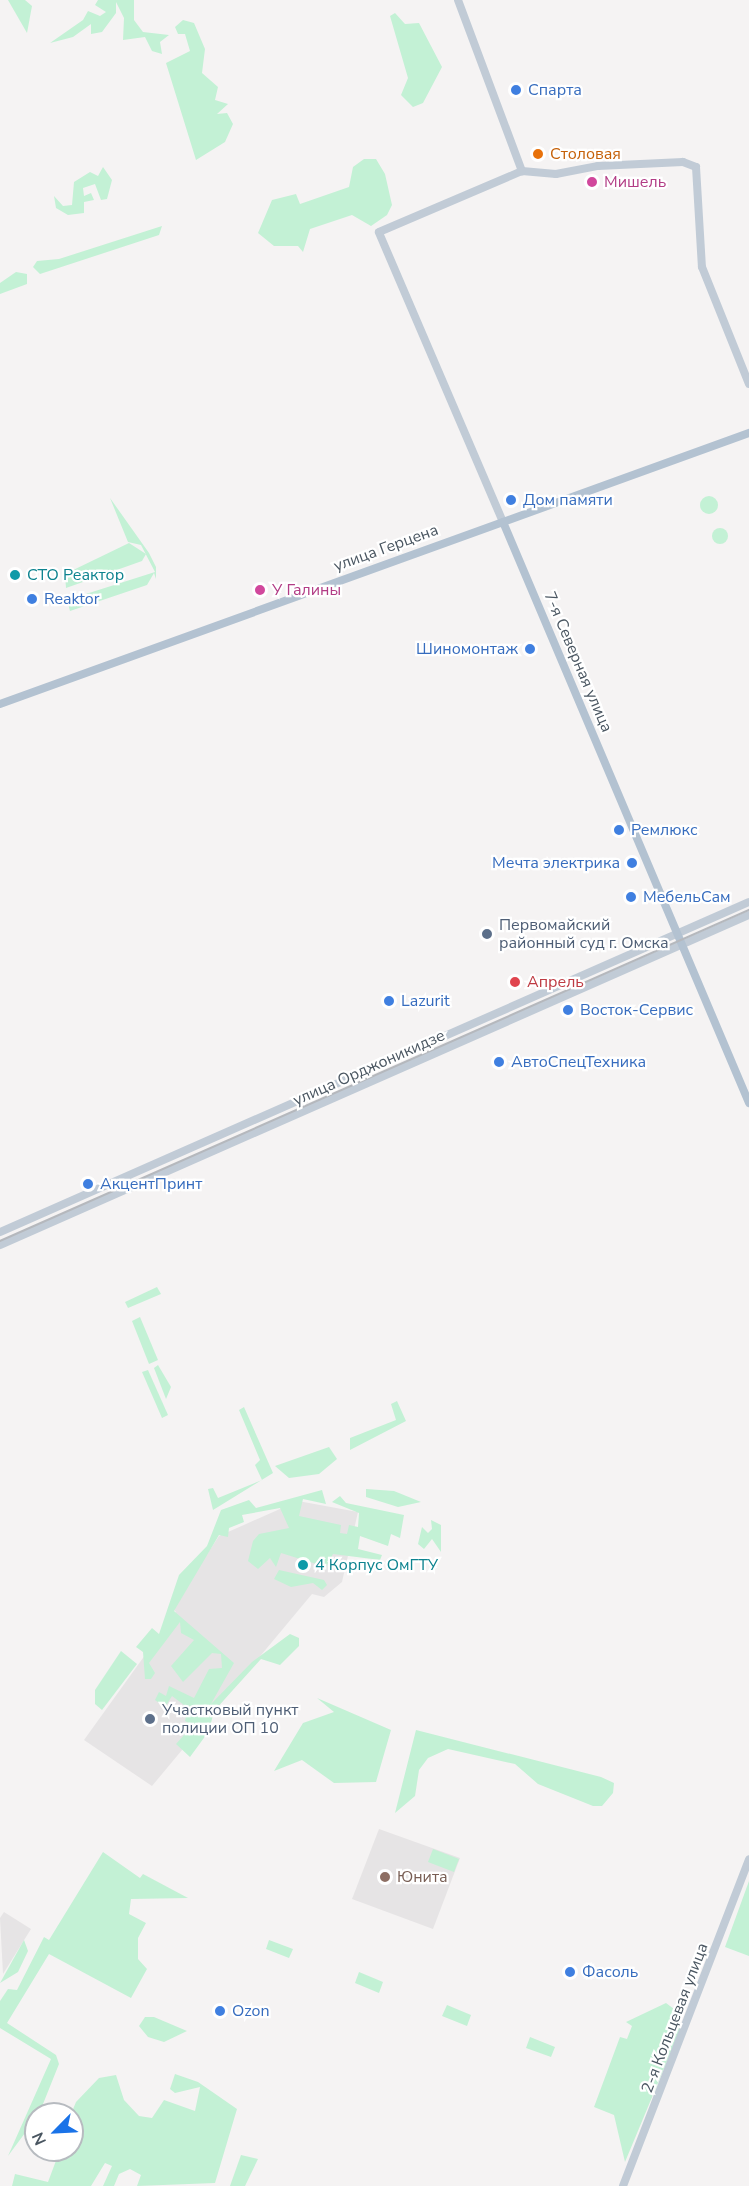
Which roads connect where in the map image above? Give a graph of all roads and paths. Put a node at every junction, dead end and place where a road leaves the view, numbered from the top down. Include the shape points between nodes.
1 (458, 0) edge
2 (522, 171) junction
3 (749, 384) edge
4 (749, 433) edge
5 (503, 522) junction
6 (0, 704) edge
7 (749, 902) edge
8 (749, 915) edge
9 (678, 933) junction
10 (683, 945) junction
11 (749, 1104) edge
12 (0, 1232) edge
13 (0, 1245) edge
14 (749, 1859) edge
15 (623, 2186) edge

1 - 2 main road
2 - 3 main road via 556,174 598,166 683,162 696,167 702,267
2 - 5 main road, 7-я Северная улица via 379,232
4 - 5 main road, улица Герцена
5 - 6 main road, улица Герцена
5 - 9 main road, 7-я Северная улица
7 - 9 main road, улица Орджоникидзе
8 - 10 main road, улица Орджоникидзе
9 - 10 main road, 7-я Северная улица
9 - 12 main road, улица Орджоникидзе
10 - 11 main road, 7-я Северная улица
10 - 13 main road, улица Орджоникидзе
14 - 15 main road, 2-я Кольцевая улица

